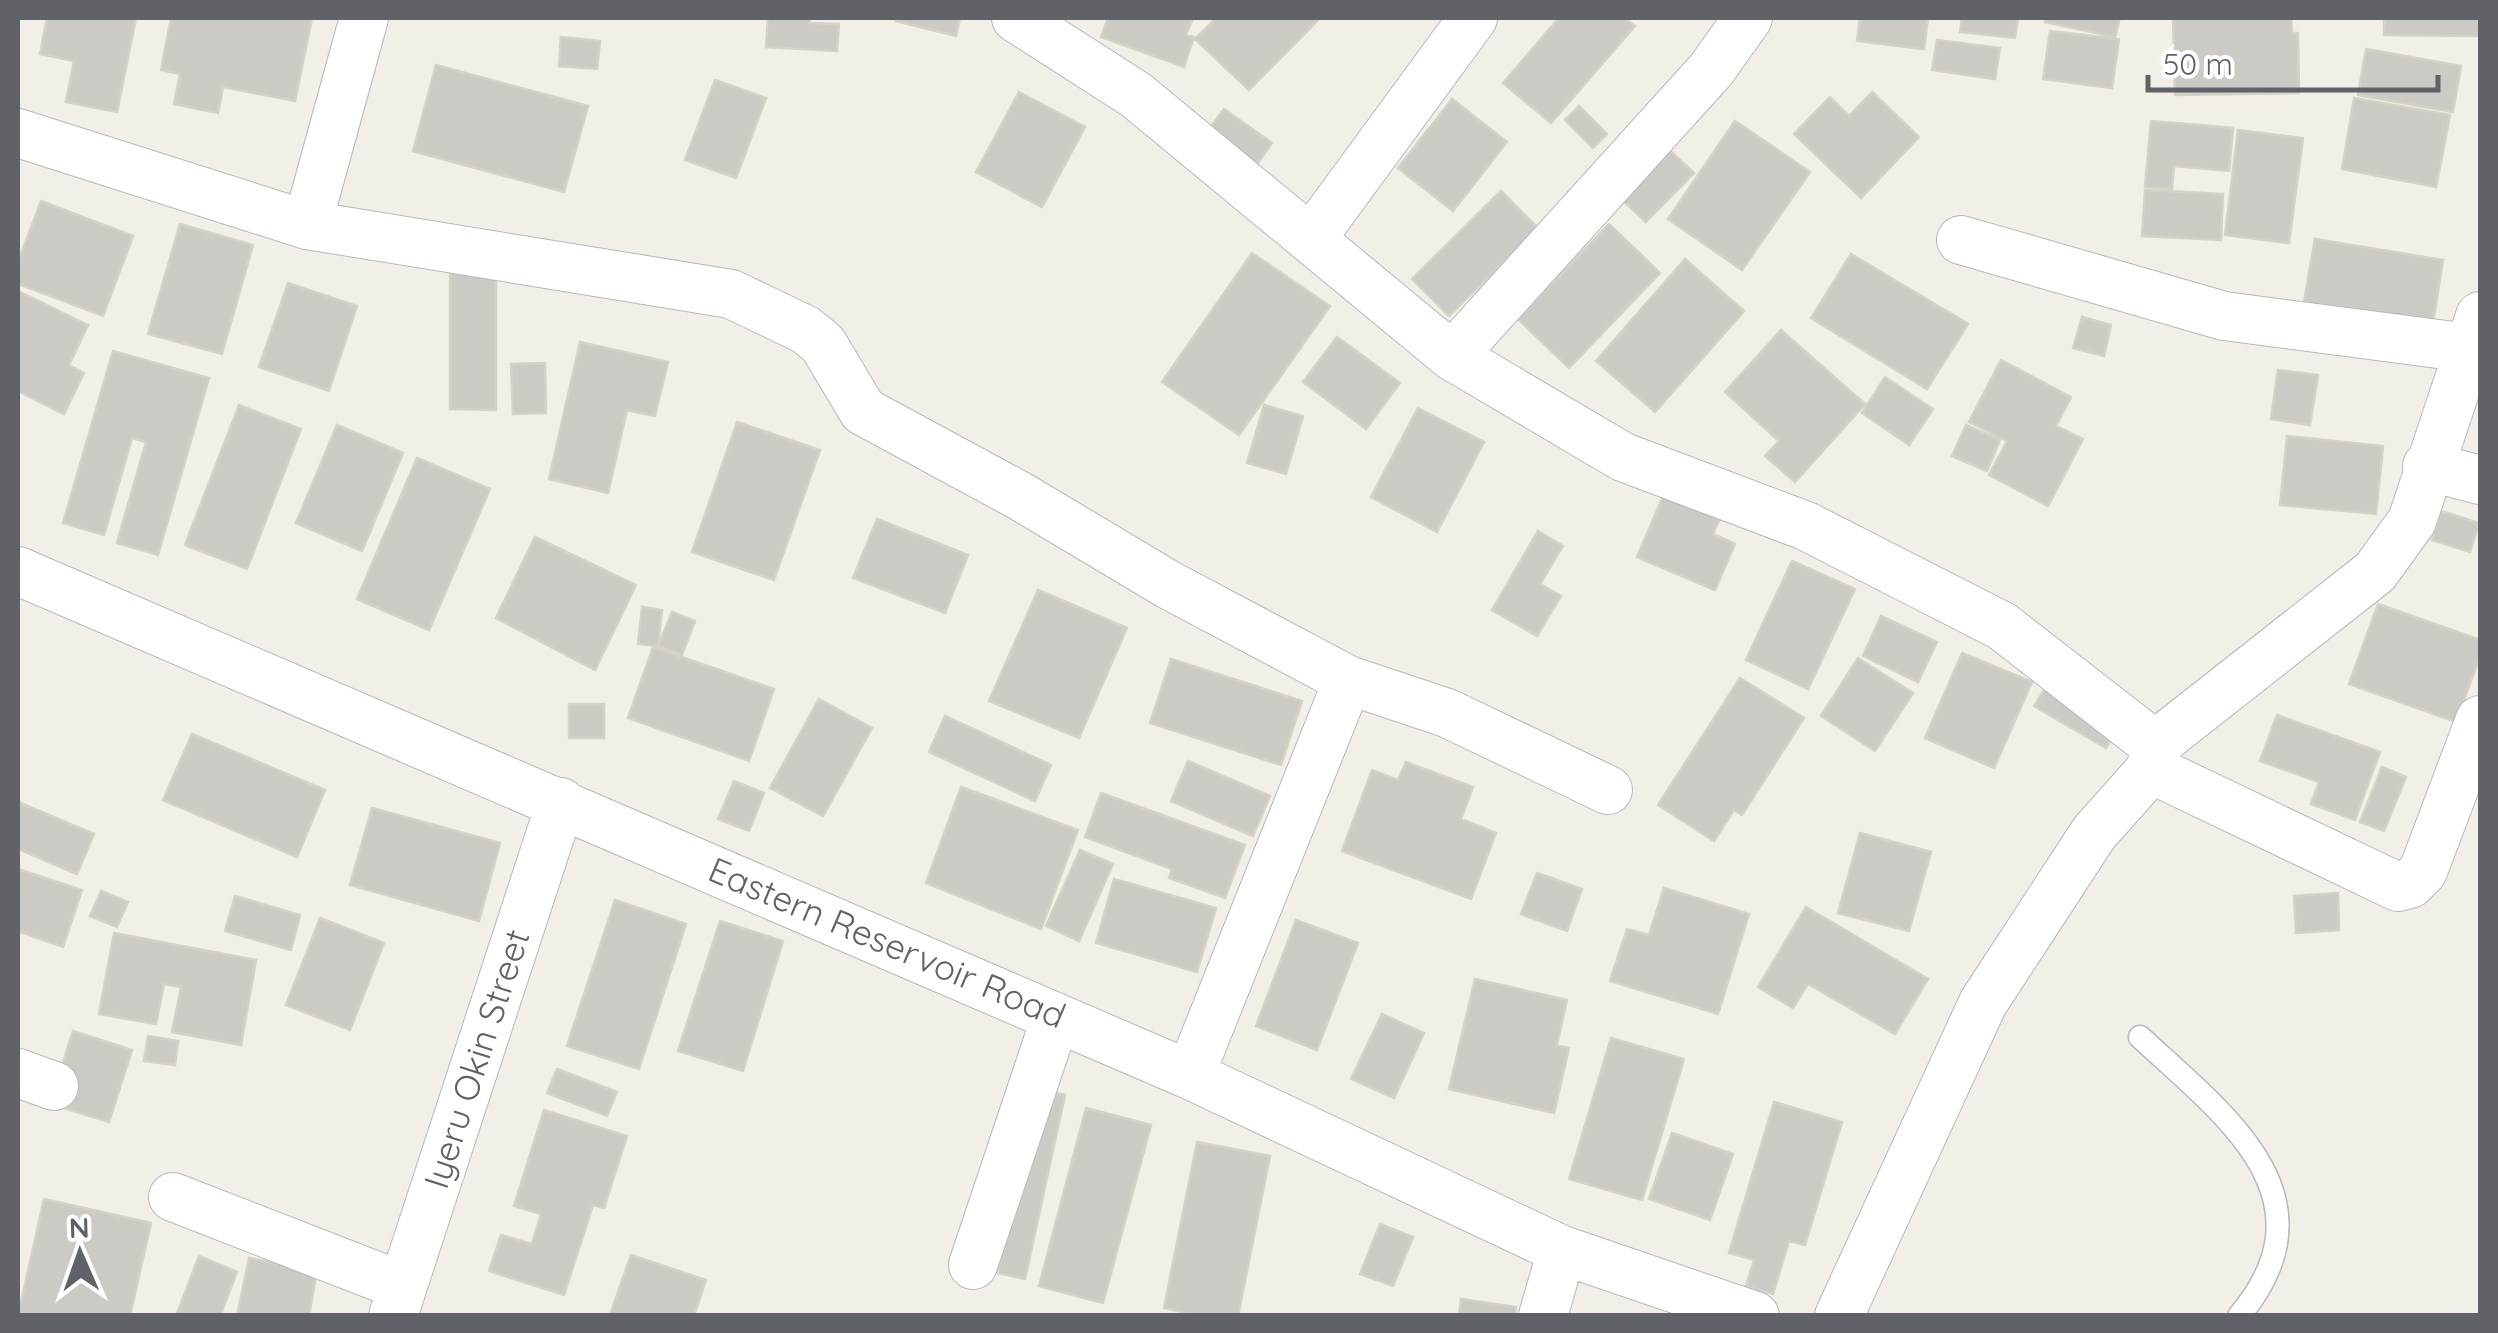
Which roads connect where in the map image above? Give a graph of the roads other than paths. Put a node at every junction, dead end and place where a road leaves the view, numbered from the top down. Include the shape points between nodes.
1 (364, 18) edge
2 (1016, 18) edge
3 (1472, 18) edge
4 (1748, 18) edge
5 (18, 133) edge
6 (307, 225) junction
7 (1311, 239) junction
8 (1962, 240) dead end
9 (2475, 332) edge
10 (1452, 356) junction
11 (2427, 466) junction
12 (2480, 480) edge
13 (18, 571) edge
14 (1348, 680) junction
15 (2480, 720) edge
16 (2153, 757) junction
17 (1608, 790) dead end
18 (561, 802) junction
19 (1056, 1017) junction
20 (2140, 1036) dead end
21 (1190, 1075) junction
22 (173, 1197) dead end
23 (1562, 1250) junction
24 (974, 1264) dead end
25 (398, 1301) edge
26 (1543, 1316) edge
27 (1755, 1316) edge
28 (1839, 1316) edge
29 (2238, 1316) edge

1 - 6 street
2 - 7 street via 1136,95
3 - 7 street
4 - 10 street via 1711,70
5 - 6 street
6 - 14 street via 731,294 823,344 863,411
7 - 10 street
8 - 9 street via 2224,316
9 - 11 street
10 - 16 street via 1623,457 1806,526 2002,626
11 - 12 street
11 - 16 street via 2412,520 2375,572
13 - 18 street, Eastern Reservoir Road
14 - 17 street via 1447,714
14 - 21 street
15 - 16 street via 2423,871 2398,888
16 - 28 street via 1983,1003
18 - 19 street, Eastern Reservoir Road
18 - 25 street, Iyeru Okin Street
19 - 21 street, Eastern Reservoir Road
19 - 24 street
20 - 29 lane via 2245,1134 2272,1188 2277,1245 2258,1292
21 - 23 street, Eastern Reservoir Road
22 - 25 street
23 - 26 street
23 - 27 street, Eastern Reservoir Road

